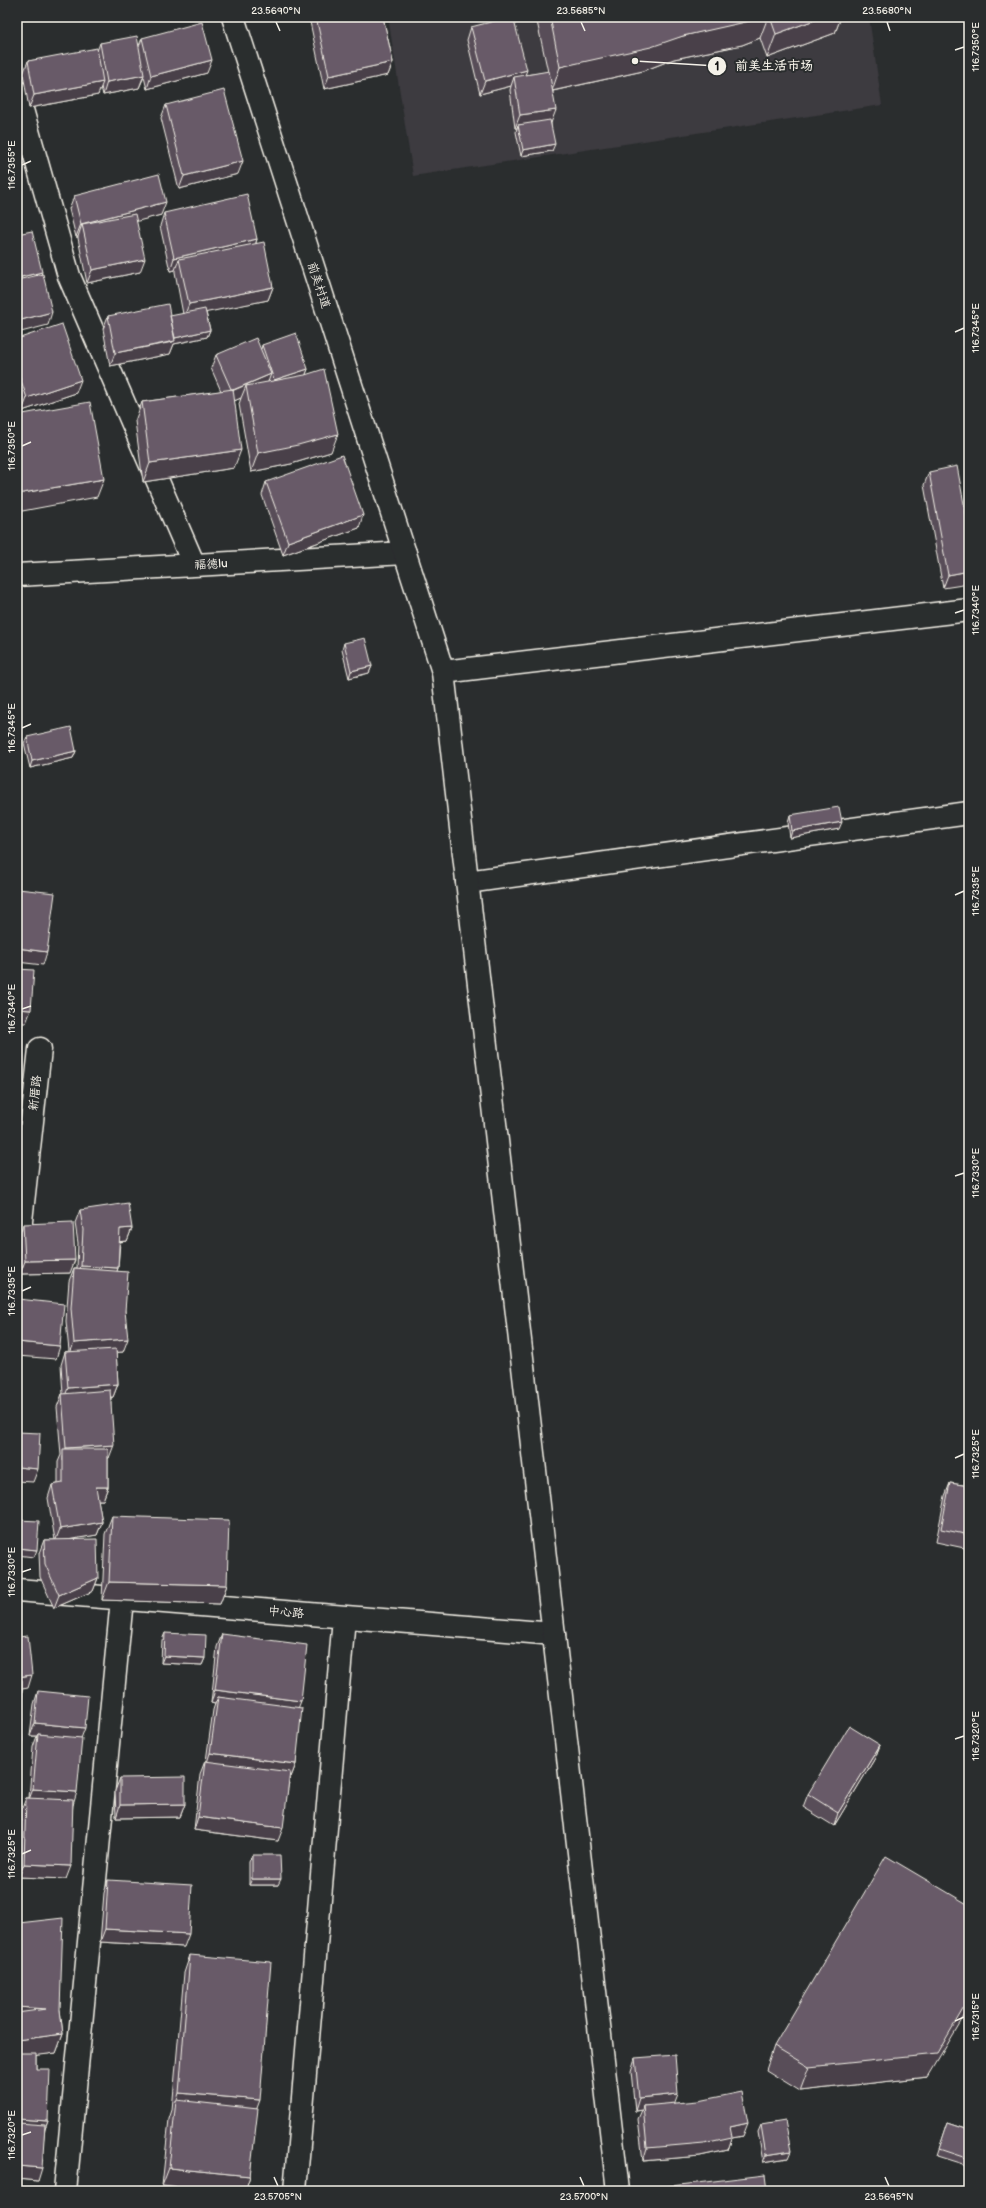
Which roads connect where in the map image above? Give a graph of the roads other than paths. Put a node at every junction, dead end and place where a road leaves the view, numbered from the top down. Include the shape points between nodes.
1 (233, 17) edge
2 (17, 92) edge
3 (405, 553) junction
4 (194, 565) junction
5 (17, 575) edge
6 (969, 610) edge
7 (443, 672) junction
8 (969, 813) edge
9 (467, 882) junction
10 (40, 1049) dead end
11 (17, 1257) edge
12 (17, 1590) edge
13 (122, 1599) junction
14 (344, 1617) junction
15 (554, 1634) junction
16 (65, 2191) edge
17 (295, 2191) edge
18 (618, 2191) edge

1 - 3 street, 前美村道
2 - 4 street via 69,276
3 - 4 street, 福德lu
3 - 7 street, 前美村道
4 - 5 street, 福德lu
6 - 7 street
7 - 9 street, 前美村道
8 - 9 street
9 - 15 street, 前美村道
10 - 11 street, 新厝路
12 - 13 street, 中心路
13 - 14 street, 中心路
13 - 16 street
14 - 15 street, 中心路
14 - 17 street
15 - 18 street, 前美村道

